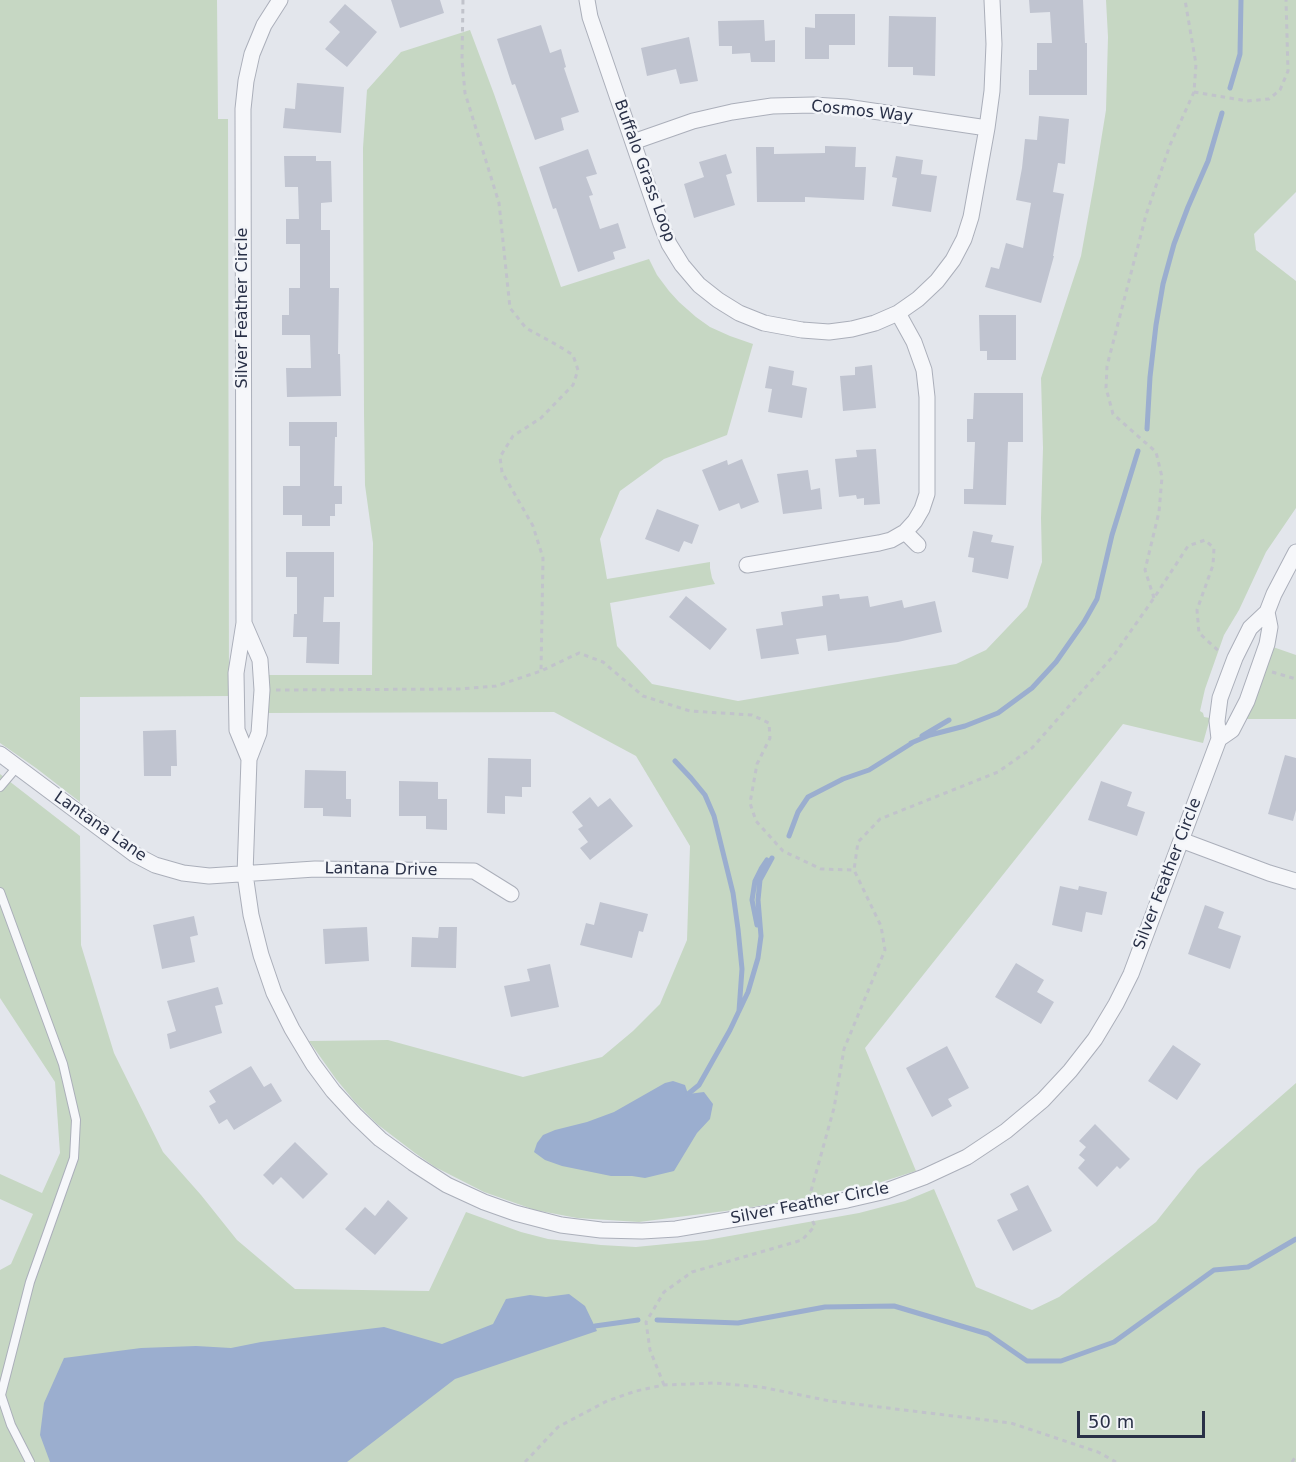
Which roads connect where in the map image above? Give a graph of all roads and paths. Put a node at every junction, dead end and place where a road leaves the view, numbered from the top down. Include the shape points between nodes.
1 (280, 0) edge
2 (463, 0) edge
3 (587, 0) edge
4 (992, 0) edge
5 (1185, 0) edge
6 (1286, 0) edge
7 (1194, 92) junction
8 (987, 128) junction
9 (633, 142) junction
10 (898, 313) junction
11 (905, 532) junction
12 (918, 545) dead end
13 (1296, 552) edge
14 (747, 565) dead end
15 (1154, 598) junction
16 (1267, 612) junction
17 (244, 623) junction
18 (1222, 654) dead end
19 (541, 671) junction
20 (1272, 672) dead end
21 (1296, 679) edge
22 (262, 690) junction
23 (1219, 739) junction
24 (0, 754) edge
25 (249, 759) junction
26 (17, 767) junction
27 (0, 787) edge
28 (1181, 840) junction
29 (854, 870) junction
30 (245, 874) junction
31 (1296, 881) edge
32 (0, 892) edge
33 (511, 894) dead end
34 (806, 1207) junction
35 (664, 1385) junction
36 (1, 1396) edge
37 (1296, 1456) edge
38 (30, 1462) edge
39 (525, 1462) edge
40 (1116, 1462) edge
41 (1292, 1462) edge

1 - 17 street, Silver Feather Circle via 252,54 243,109
2 - 19 path via 465,93 499,203 510,308 526,328 573,355 578,370 573,385 541,417 513,436 500,457 502,471 533,526 543,558
3 - 9 street, Buffalo Grass Loop
4 - 8 street, Buffalo Grass Loop via 994,44
5 - 7 path via 1196,64
6 - 7 path via 1288,71 1280,90 1269,99 1247,101
7 - 15 path via 1170,145 1146,215 1107,366 1106,388 1113,414 1155,452 1162,477 1160,512 1145,570
8 - 9 street, Cosmos Way via 846,107 772,106 703,119
8 - 10 street, Buffalo Grass Loop via 964,239 937,281
9 - 10 street, Buffalo Grass Loop via 669,244 699,285 718,300 764,322 829,332 875,323
10 - 11 street via 924,370 927,397 927,495
11 - 12 street
11 - 14 street via 879,543
13 - 16 street, Silver Feather Circle
15 - 18 path via 1188,546 1204,540 1214,548 1213,565 1197,610 1200,633
15 - 29 path via 1114,655 1032,748 998,772 880,819 858,842
16 - 23 street, Silver Feather Circle via 1250,628 1235,658 1220,698
16 - 23 street via 1267,644 1247,700 1232,730
17 - 22 street, Silver Feather Circle via 260,660
17 - 25 street, Silver Feather Circle via 236,673 237,730
19 - 22 path via 496,686 459,689
19 - 29 path via 579,653 603,662 643,696 690,711 752,715 769,723 770,738 757,764 750,803 756,821 783,851 821,869
20 - 21 path
22 - 25 street, Silver Feather Circle via 259,733
23 - 28 street, Silver Feather Circle
24 - 26 street, Lantana Lane
25 - 30 street, Silver Feather Circle
26 - 27 lane
26 - 30 street, Lantana Lane via 121,845 155,865 209,876
28 - 31 street
28 - 34 street, Silver Feather Circle via 1116,1004 1089,1047 1042,1100 1006,1131 924,1177 886,1191
29 - 34 path via 881,926 885,950 844,1048 834,1108
30 - 33 street, Lantana Drive via 315,868 474,871
30 - 34 street, Silver Feather Circle via 251,915 271,984 313,1064 380,1139 447,1185 515,1213 601,1230 676,1228
32 - 36 lane via 63,1064 76,1120 74,1158 30,1282
34 - 35 path via 815,1226 802,1240 692,1272 664,1292 646,1322 650,1350
35 - 39 path via 607,1401 558,1427
35 - 40 path via 715,1383 761,1387 830,1401 1011,1423 1098,1452
36 - 38 lane
37 - 41 path

